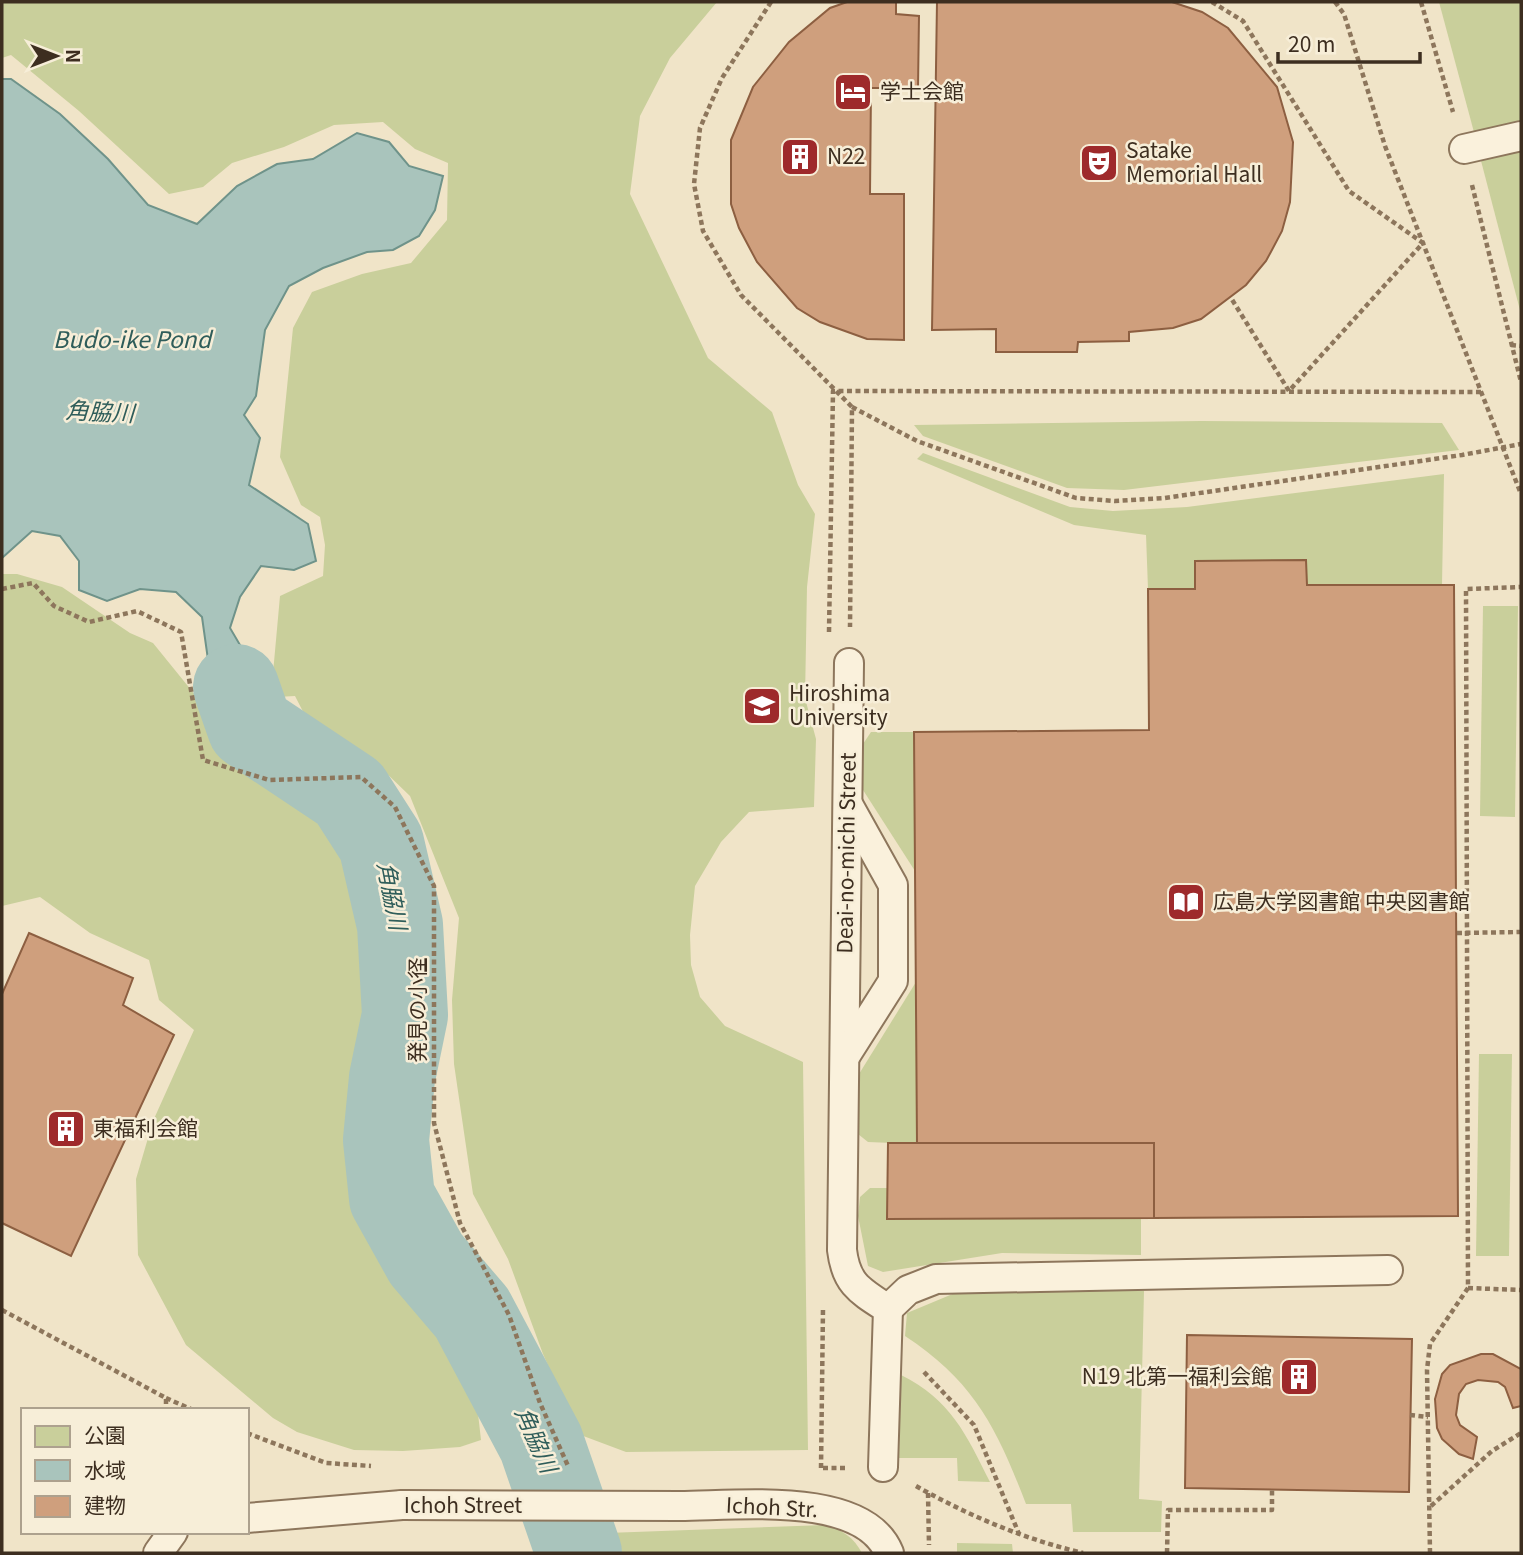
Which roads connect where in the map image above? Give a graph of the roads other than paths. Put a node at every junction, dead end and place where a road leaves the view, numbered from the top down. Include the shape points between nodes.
1 (1521, 136) edge
2 (1464, 149) road end
3 (849, 663) road end
4 (848, 804) junction
5 (845, 1056) junction
6 (1388, 1270) dead end
7 (888, 1309) junction
8 (883, 1467) road end
9 (681, 1506) joint
10 (248, 1518) edge
11 (172, 1534) edge
12 (158, 1553) edge
13 (889, 1553) edge

1 - 2 lane
3 - 4 lane, Deai-no-michi Street
4 - 5 lane, Deai-no-michi Street
4 - 5 lane via 893,885 893,981
5 - 7 lane, Deai-no-michi Street via 845,1270 859,1290
6 - 7 lane via 936,1279 908,1290
7 - 8 lane
9 - 10 lane, Ichoh Street, bridge via 402,1505
9 - 13 lane, Ichoh Str. via 815,1506 863,1523
11 - 12 lane

